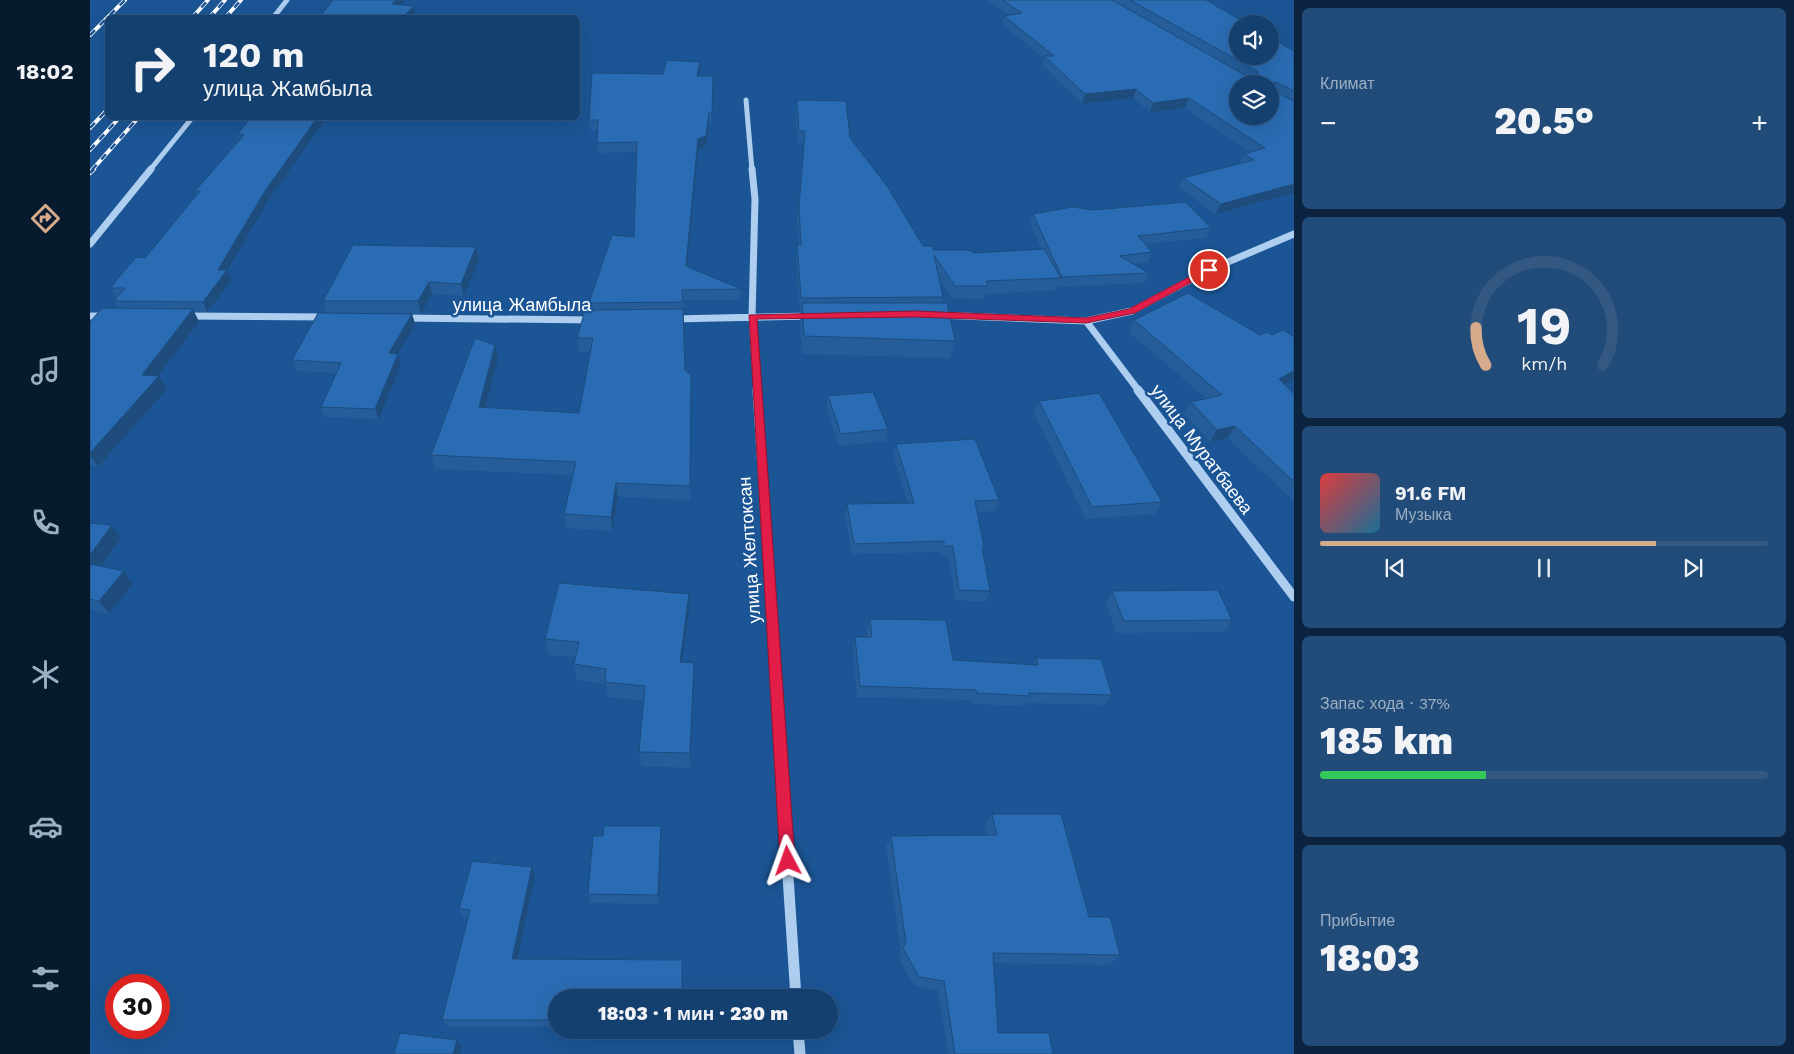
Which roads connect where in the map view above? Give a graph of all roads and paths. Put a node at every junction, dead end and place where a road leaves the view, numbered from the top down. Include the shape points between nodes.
1 (287, 0) edge
2 (275, 15) edge
3 (746, 100) dead end
4 (190, 120) edge
5 (1294, 234) edge
6 (90, 244) edge
7 (925, 315) edge
8 (90, 316) edge
9 (118, 316) edge
10 (175, 316) edge
11 (820, 316) edge
12 (752, 317) junction
13 (329, 318) edge
14 (397, 318) edge
15 (667, 319) edge
16 (600, 320) edge
17 (1086, 320) junction
18 (1294, 597) edge
19 (795, 989) edge
20 (799, 1039) edge
21 (800, 1054) edge

1 - 2 street
3 - 12 street, улица Желтоксан via 755,199
4 - 6 street
5 - 17 street via 1209,270 1132,311
7 - 17 street
8 - 9 street
10 - 13 street
11 - 12 street
12 - 15 street
12 - 19 street, улица Желтоксан
14 - 16 street, улица Жамбыла
17 - 18 street, улица Муратбаева
20 - 21 street

